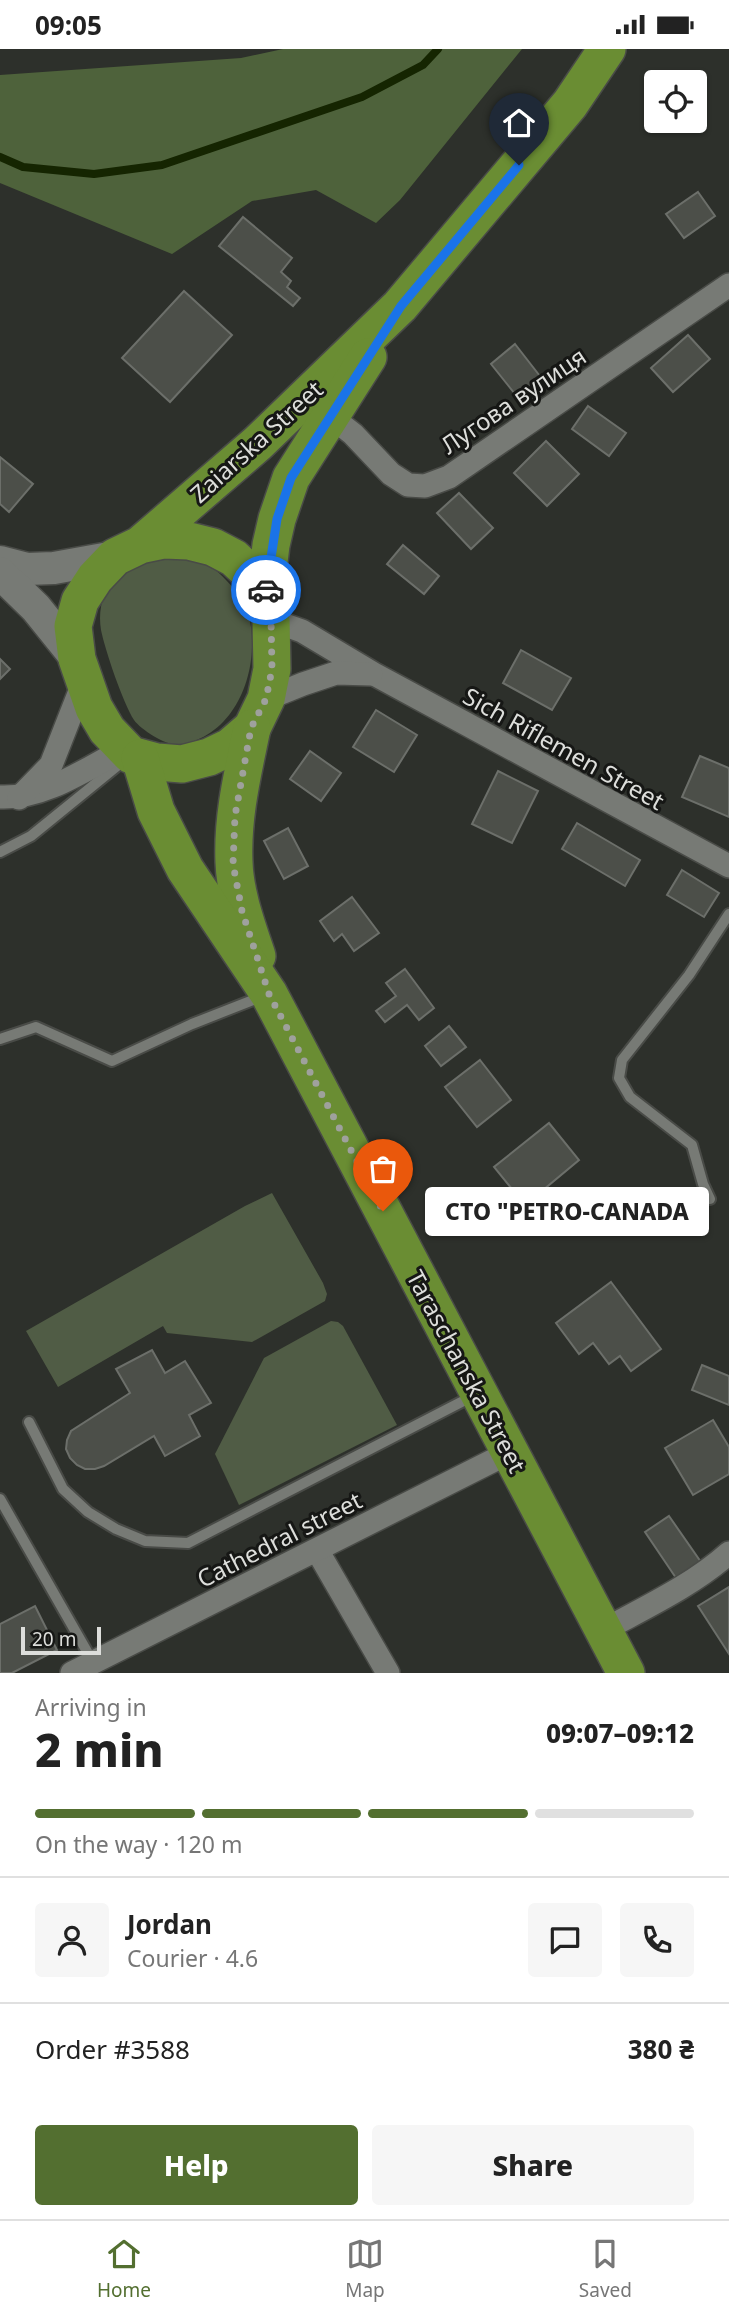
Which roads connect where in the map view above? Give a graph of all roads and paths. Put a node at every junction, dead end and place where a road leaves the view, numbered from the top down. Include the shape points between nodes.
1 (607, 49) edge
2 (729, 285) edge
3 (401, 306) junction
4 (330, 416) junction
5 (128, 551) junction
6 (0, 562) edge
7 (0, 573) edge
8 (268, 608) junction
9 (80, 670) junction
10 (374, 674) junction
11 (259, 713) junction
12 (132, 754) junction
13 (9, 797) edge
14 (0, 852) edge
15 (729, 866) edge
16 (729, 914) edge
17 (269, 994) junction
18 (0, 1039) edge
19 (710, 1199) dead end
20 (478, 1393) junction
21 (29, 1422) dead end
22 (510, 1453) junction
23 (0, 1499) edge
24 (317, 1550) junction
25 (729, 1553) edge
26 (604, 1630) junction
27 (93, 1662) junction
28 (72, 1673) edge
29 (388, 1673) edge
30 (626, 1673) edge

1 - 3 main road, Zaiarska Street via 570,104
2 - 4 street, Лугова вулиця via 449,477 425,486 408,485 391,474
3 - 4 main road, Zaiarska Street
3 - 5 main road, Zaiarska Street via 258,443
4 - 8 main road, Zaiarska Street via 291,478 277,519
5 - 6 main road via 54,568 27,569
5 - 8 main road via 164,540 213,547 252,575
5 - 9 main road via 94,578 80,601 73,626
7 - 9 main road via 36,607
8 - 10 street, Sich Riflemen Street
8 - 11 main road via 272,669
9 - 12 main road via 107,730
9 - 13 street via 51,765
10 - 11 street, Sich Riflemen Street via 336,673
10 - 15 street, Sich Riflemen Street
11 - 12 main road via 230,747 196,761 182,764
11 - 17 main road, Taraschanska Street via 235,816 233,864 242,911
12 - 13 street
12 - 14 lane via 32,836
12 - 17 main road, Taraschanska Street via 185,869
16 - 19 lane via 689,975 622,1061 619,1078 630,1097 692,1145
17 - 18 lane via 112,1061 36,1027
17 - 20 main road, Taraschanska Street
20 - 21 lane via 188,1543 145,1541 88,1512 63,1489
20 - 22 main road, Taraschanska Street
22 - 24 street, Cathedral street
22 - 26 main road, Taraschanska Street
23 - 27 lane
24 - 27 street, Cathedral street
24 - 29 street
25 - 26 street via 713,1567
26 - 30 main road, Taraschanska Street
27 - 28 street, Cathedral street

